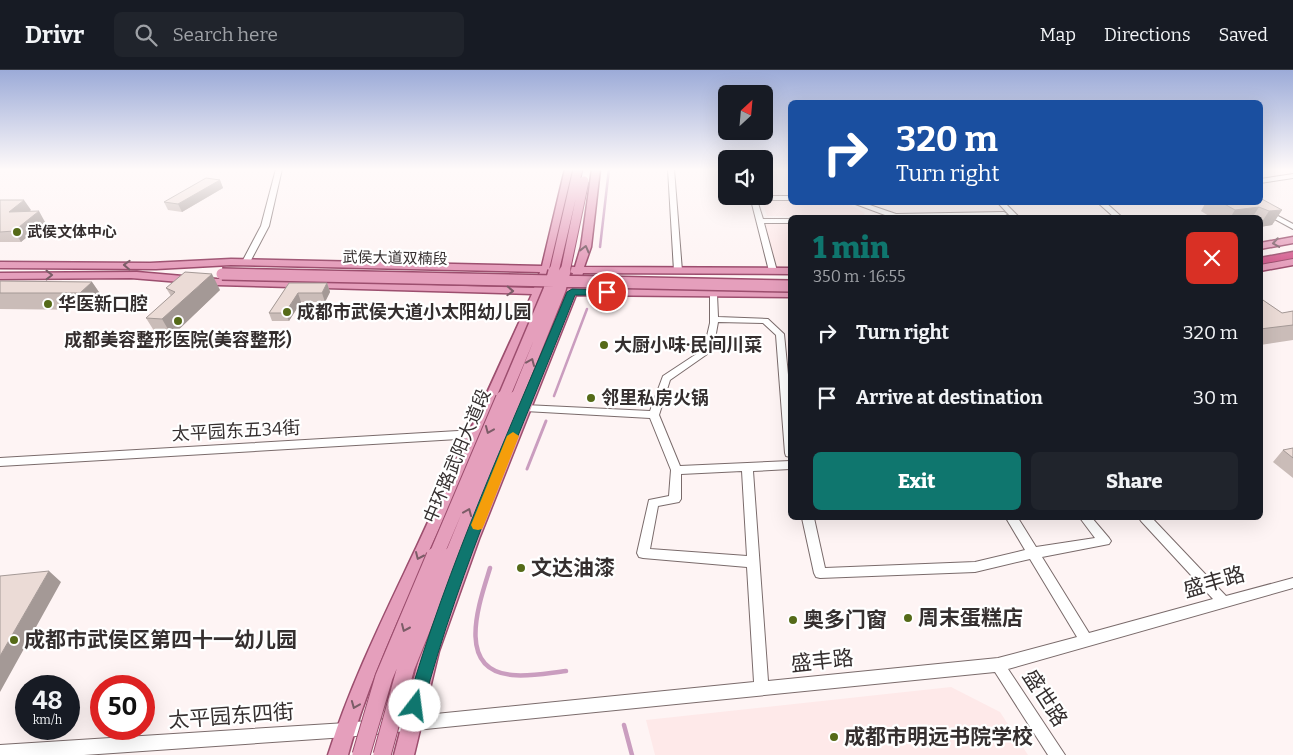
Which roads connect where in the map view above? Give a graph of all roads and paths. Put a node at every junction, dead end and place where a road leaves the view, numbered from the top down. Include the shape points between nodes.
1 (271, 201) edge
2 (563, 201) edge
3 (572, 201) edge
4 (580, 201) edge
5 (592, 201) edge
6 (673, 201) edge
7 (755, 205) edge
8 (861, 205) edge
9 (995, 205) edge
10 (1003, 205) edge
11 (1104, 205) edge
12 (1252, 205) edge
13 (887, 215) edge
14 (1006, 215) edge
15 (1014, 215) edge
16 (1116, 215) edge
17 (760, 221) junction
18 (788, 221) edge
19 (1293, 227) edge
20 (1293, 240) edge
21 (1263, 245) edge
22 (1293, 249) edge
23 (1263, 254) edge
24 (1293, 255) edge
25 (1263, 260) edge
26 (246, 262) junction
27 (1293, 262) edge
28 (0, 264) edge
29 (149, 266) junction
30 (1263, 267) edge
31 (545, 269) junction
32 (579, 270) junction
33 (678, 270) junction
34 (225, 271) junction
35 (773, 271) junction
36 (788, 271) edge
37 (130, 275) junction
38 (0, 276) edge
39 (788, 279) edge
40 (788, 286) edge
41 (538, 291) junction
42 (572, 292) junction
43 (713, 294) junction
44 (788, 294) edge
45 (714, 319) junction
46 (525, 408) junction
47 (654, 415) junction
48 (788, 429) edge
49 (474, 434) junction
50 (0, 462) edge
51 (788, 465) edge
52 (747, 467) junction
53 (676, 470) junction
54 (808, 520) edge
55 (1013, 520) edge
56 (1088, 520) edge
57 (1147, 520) edge
58 (1034, 553) junction
59 (754, 562) junction
60 (1293, 583) edge
61 (1224, 602) junction
62 (1086, 640) junction
63 (998, 665) junction
64 (761, 689) junction
65 (410, 724) junction
66 (346, 730) junction
67 (0, 753) edge
68 (338, 755) edge
69 (361, 755) edge
70 (382, 755) edge
71 (404, 755) edge
72 (1057, 755) edge

1 - 26 street via 265,226
2 - 31 main road
3 -> 69 main road, 中环路武阳大道段, bridge via 549,290 384,677
70 -> 4 main road, 中环路武阳大道段, bridge via 406,667 560,290
32 -> 5 main road via 586,247
6 - 33 street
7 - 17 street
8 - 13 street
9 - 14 street
10 - 15 street
11 - 16 street
12 - 19 street
17 - 18 street
17 - 35 street
20 -> 21 main road
22 - 23 highway
24 - 25 highway
26 - 29 main road
26 - 31 main road
27 - 30 main road
29 -> 28 main road, 武侯大道双楠段
29 - 34 main road, 武侯大道双楠段
31 - 32 main road
31 - 41 main road
32 - 33 main road
32 - 42 main road
33 - 35 main road
34 - 37 main road, 武侯大道双楠段
34 - 39 main road, 武侯大道双楠段, bridge
34 - 40 main road, 武侯大道双楠段, bridge via 577,284
35 - 36 main road
38 -> 37 main road, 武侯大道双楠段
37 -> 41 main road via 217,282
41 - 42 main road
41 - 49 main road
42 - 43 main road
42 - 46 main road
43 - 44 main road
43 - 45 street
45 - 47 street via 708,350 666,378
45 - 48 street via 765,321 780,334
46 - 47 street
46 - 65 main road via 430,651
47 - 53 street
49 - 50 street, 太平园东五34街
49 -> 66 main road via 376,651
51 - 52 street
52 - 53 street
52 - 59 street
53 - 59 street via 675,499 653,503 643,553
54 - 58 street via 820,573 975,568
55 - 58 street
56 - 58 street via 1105,541
57 - 61 street
58 - 62 street
59 - 64 street
60 - 61 street, 盛丰路
61 - 62 street, 盛丰路
62 - 63 street, 盛丰路
63 - 64 street, 盛丰路
63 - 72 street, 盛世路
64 - 65 street, 盛丰路
65 - 66 street, 盛丰路
65 - 71 main road
66 - 67 street, 太平园东四街
66 - 68 main road

